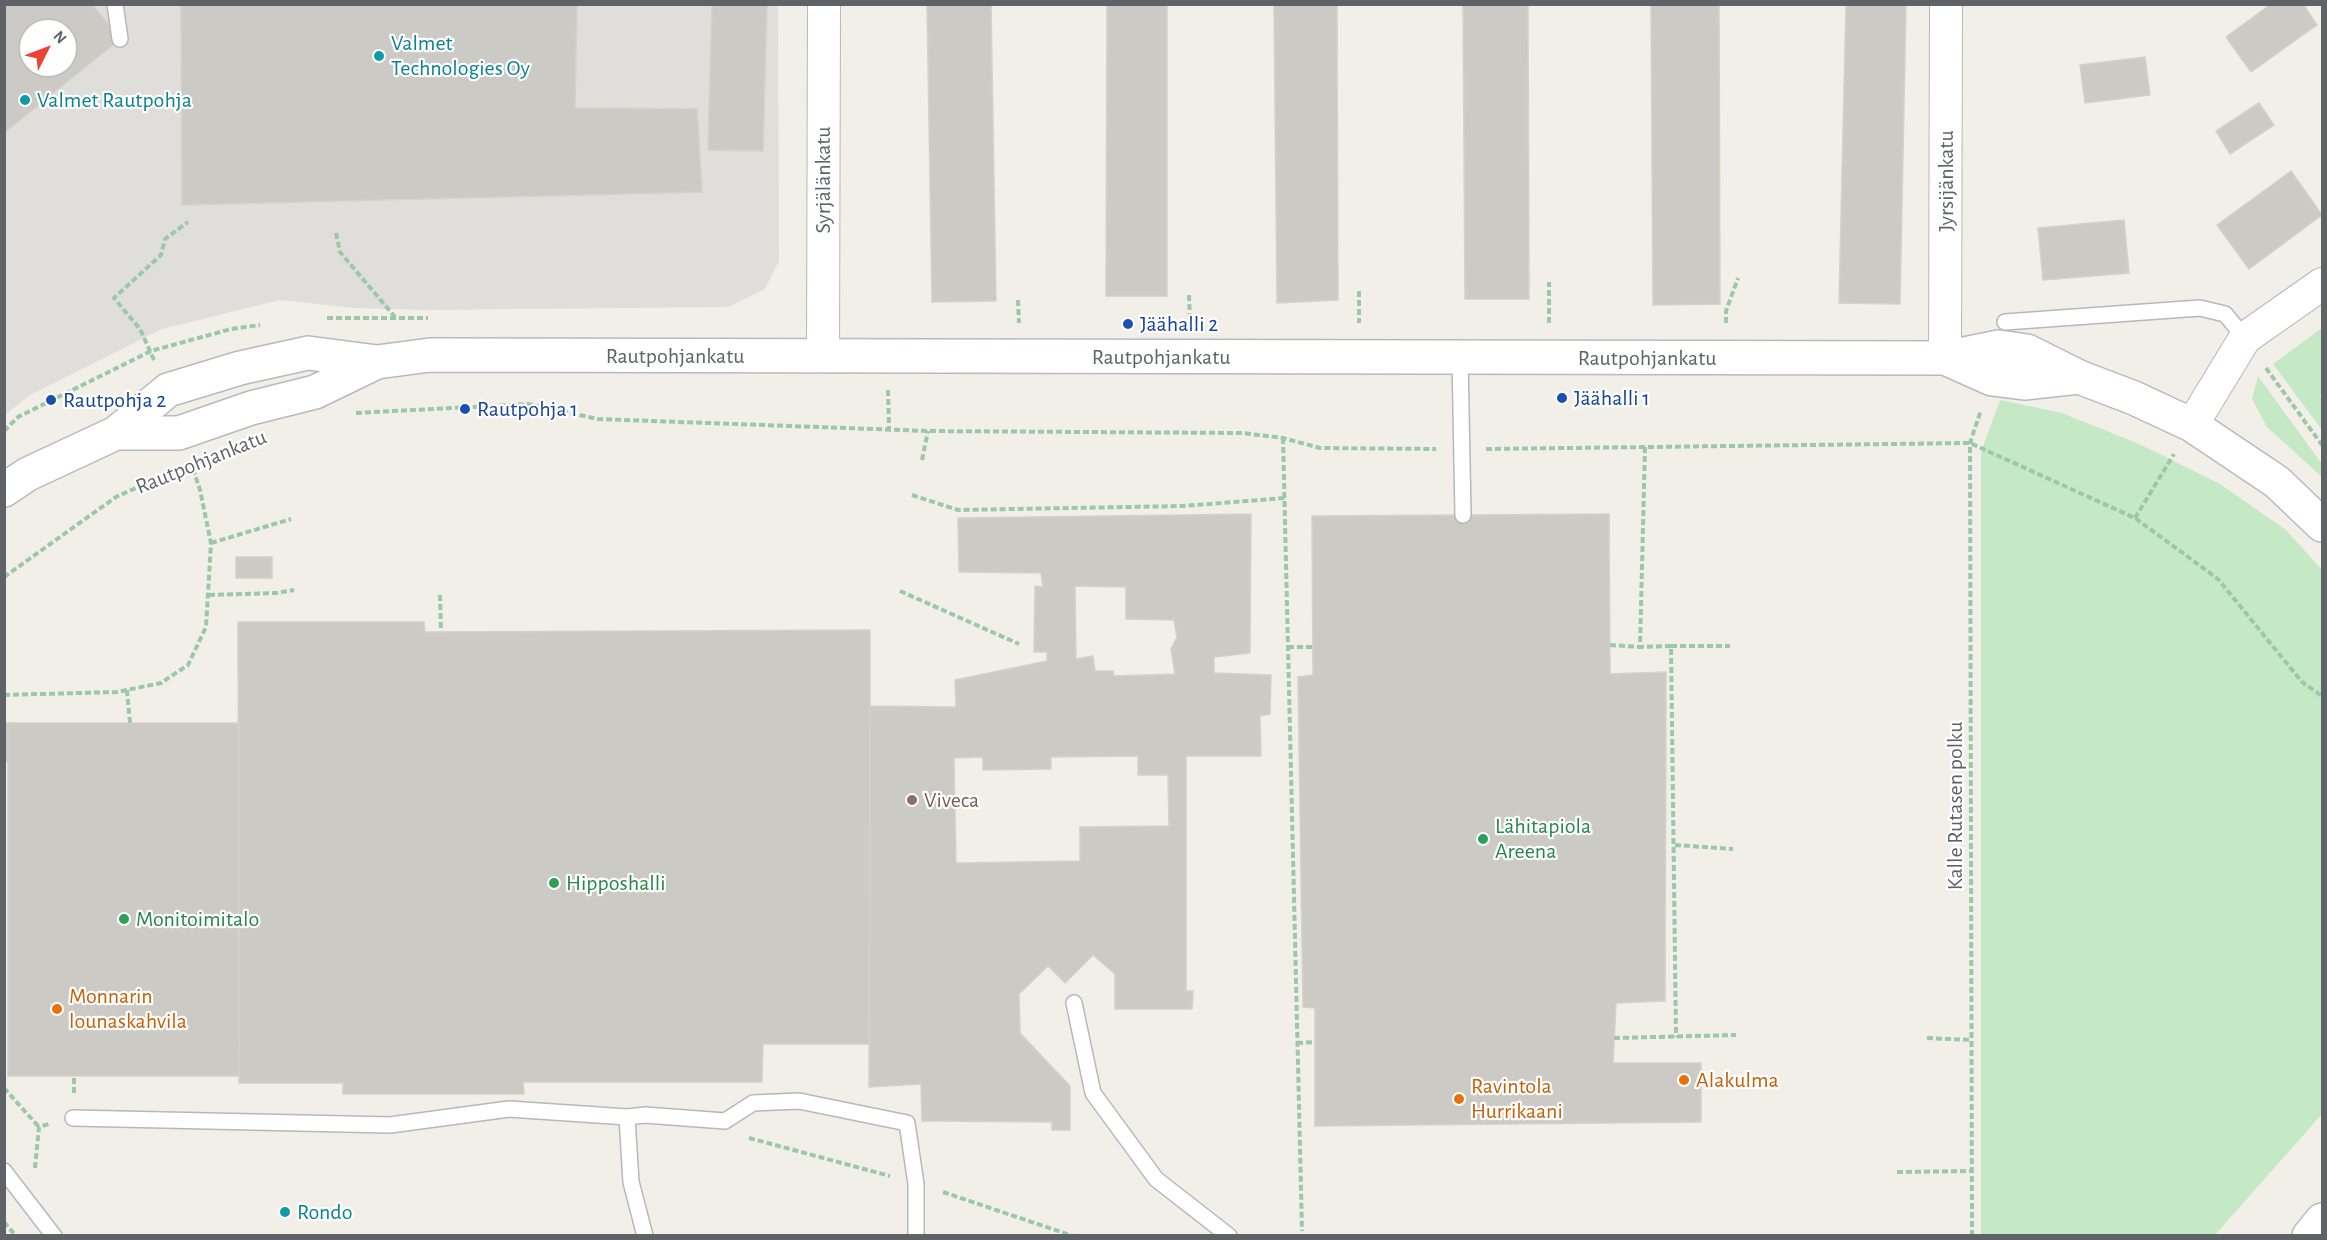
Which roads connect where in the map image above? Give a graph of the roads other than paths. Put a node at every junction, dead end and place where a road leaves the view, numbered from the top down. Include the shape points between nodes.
1 (115, 4) edge
2 (824, 4) edge
3 (1946, 4) edge
4 (120, 39) dead end
5 (2322, 284) edge
6 (2005, 322) dead end
7 (2244, 338) junction
8 (823, 356) junction
9 (1460, 357) junction
10 (1945, 358) junction
11 (377, 362) junction
12 (2079, 377) junction
13 (2192, 425) junction
14 (116, 433) junction
15 (4, 490) edge
16 (1463, 515) dead end
17 (2322, 525) edge
18 (1074, 1002) dead end
19 (627, 1117) junction
20 (73, 1118) road end
21 (4, 1171) edge
22 (2322, 1220) edge
23 (54, 1236) edge
24 (645, 1236) edge
25 (916, 1236) edge
26 (1229, 1236) edge
27 (2309, 1236) edge

1 - 4 lane
2 - 8 street, Syrjälänkatu
3 - 10 street, Jyrsijänkatu
5 - 7 street
6 - 7 lane via 2200,308 2225,314
7 - 13 street
8 - 9 street, Rautpohjankatu
8 - 11 street, Rautpohjankatu via 429,355
9 - 10 street, Rautpohjankatu
9 - 16 lane
10 - 12 street, Rautpohjankatu via 1992,380 2024,383
10 - 12 street, Rautpohjankatu via 1999,347 2027,351
11 - 14 street, Rautpohjankatu via 315,392 251,408 179,433
11 - 14 street, Rautpohjankatu via 308,353 240,368 168,390
12 - 13 street, Rautpohjankatu
13 - 17 street, Rautpohjankatu via 2277,482
14 - 15 street, Rautpohjankatu via 28,474
18 - 26 lane via 1093,1093 1156,1179
19 - 20 lane via 510,1109 390,1125
19 - 24 lane via 631,1182
19 - 25 lane via 645,1114 725,1121 753,1103 799,1101 907,1124 916,1184
21 - 23 lane
22 - 27 street

